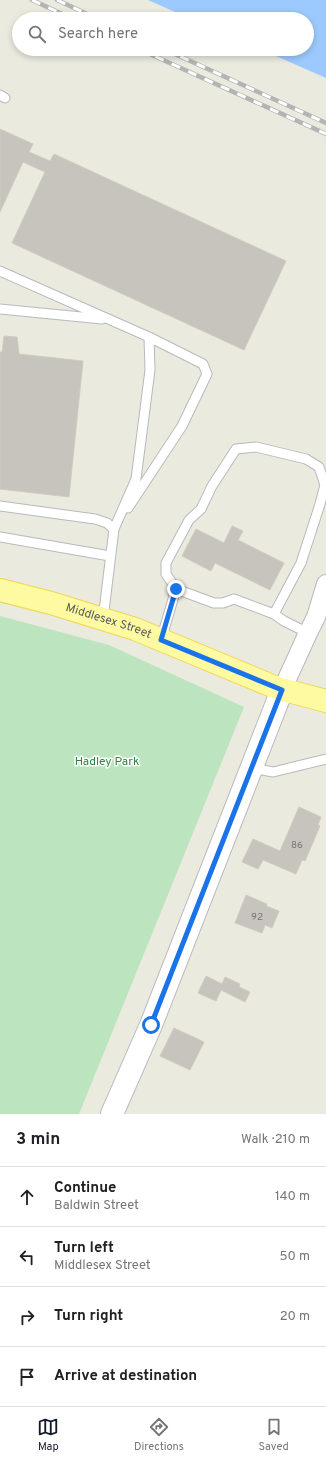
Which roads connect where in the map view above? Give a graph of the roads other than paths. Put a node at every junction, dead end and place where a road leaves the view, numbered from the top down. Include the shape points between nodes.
1 (0, 271) edge
2 (0, 309) edge
3 (110, 320) junction
4 (149, 337) junction
5 (0, 506) edge
6 (114, 529) junction
7 (0, 537) edge
8 (110, 556) junction
9 (326, 584) edge
10 (176, 589) junction
11 (0, 590) edge
12 (274, 614) junction
13 (103, 619) junction
14 (308, 633) junction
15 (161, 640) junction
16 (282, 690) junction
17 (326, 701) edge
18 (326, 759) edge
19 (252, 768) junction
20 (112, 1114) edge

1 - 3 lane
2 - 3 lane
3 - 4 lane
4 - 6 lane via 150,370 136,479
4 - 6 lane via 203,364 207,374 182,426
5 - 6 lane via 95,519 108,523
6 - 8 lane
7 - 8 lane
8 - 13 lane
9 - 14 street via 316,618
10 - 12 lane via 214,603 234,599
10 - 12 lane via 166,574 166,563 189,520 201,509 212,486 236,449 256,446 306,459 319,467 325,485 300,563
10 - 15 lane
11 - 13 main road, Middlesex Street
12 - 14 lane
13 - 15 main road, Middlesex Street
14 - 16 street
15 - 16 main road, Middlesex Street
16 - 17 main road, Middlesex Street
16 - 19 street
18 - 19 lane via 273,772
19 - 20 street via 151,1025

